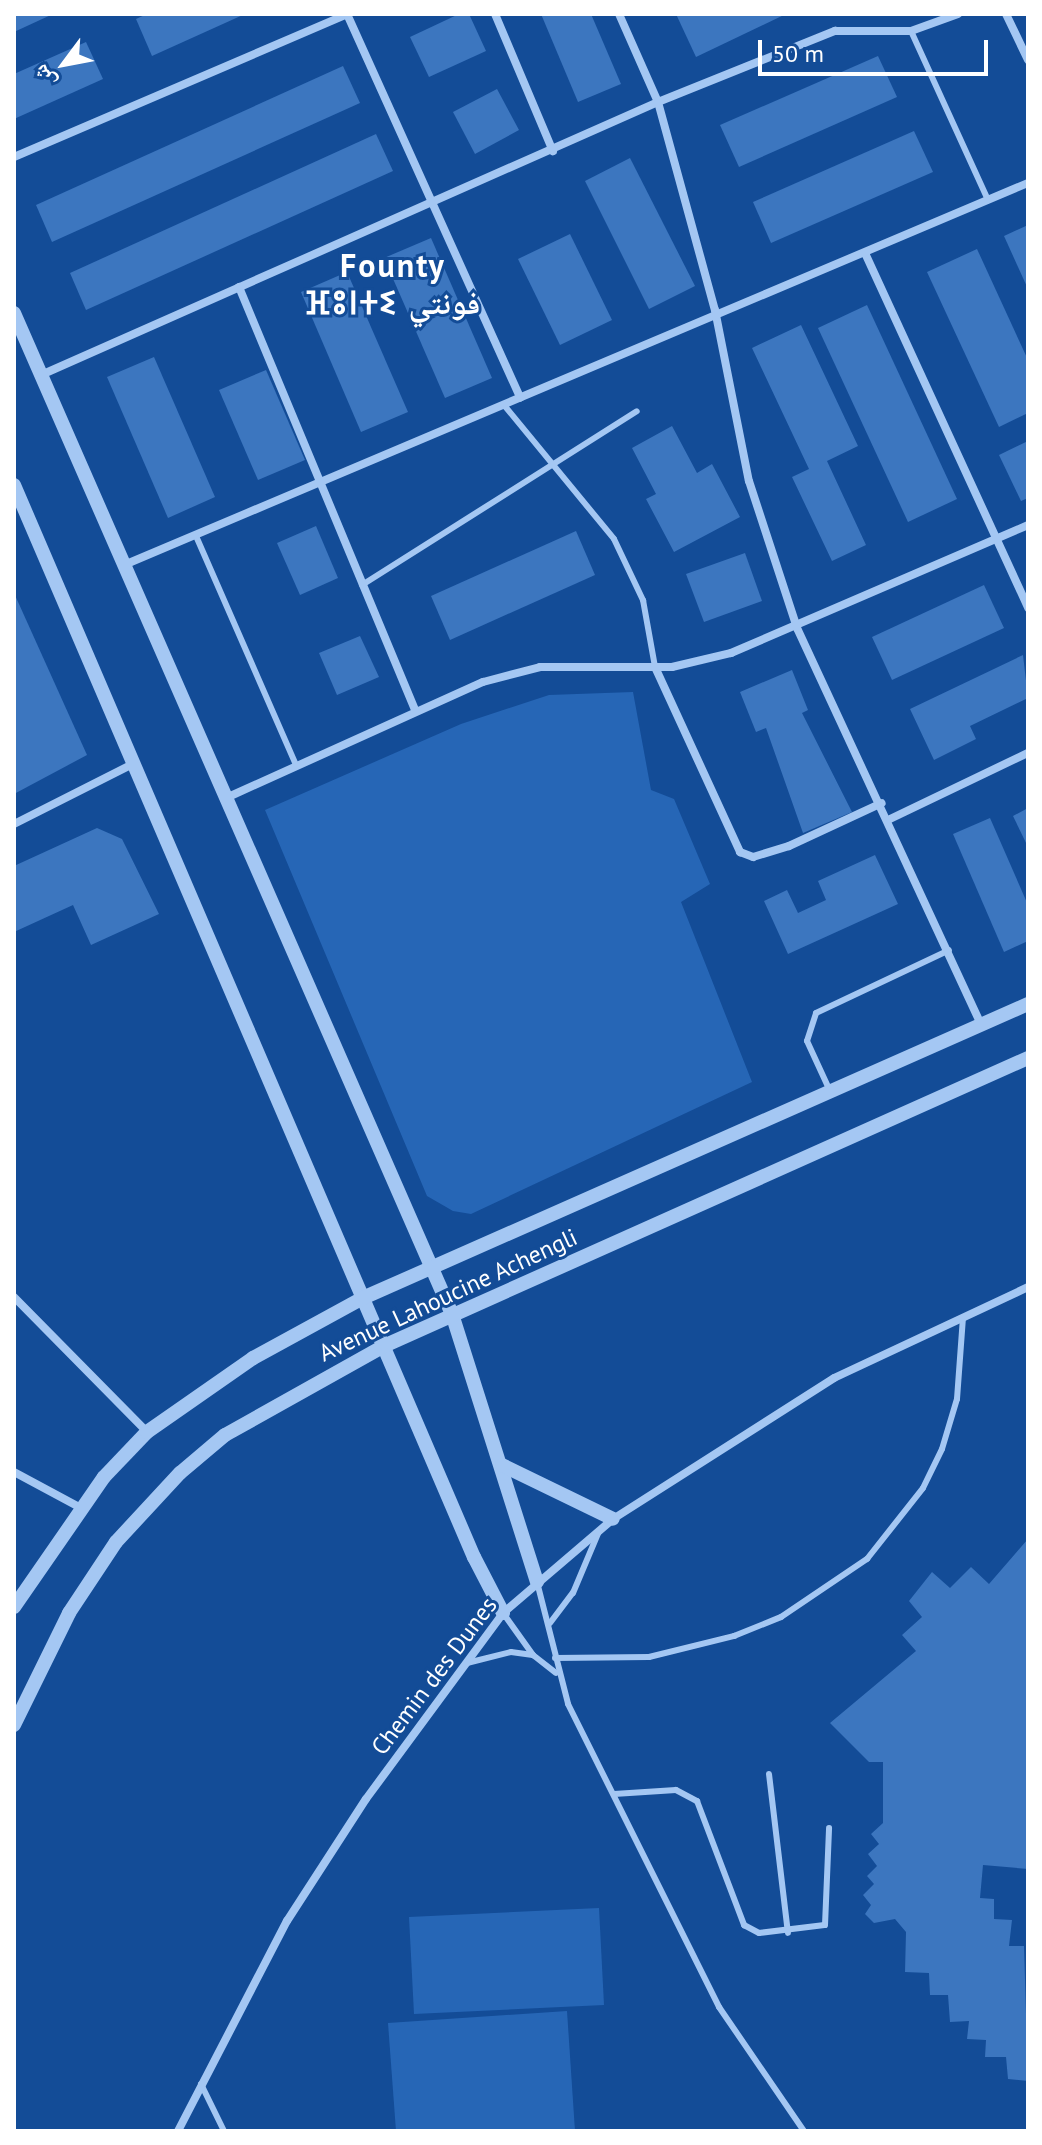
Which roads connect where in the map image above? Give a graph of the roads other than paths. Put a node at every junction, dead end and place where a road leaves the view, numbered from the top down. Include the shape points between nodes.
1 (495, 14) edge
2 (619, 14) edge
3 (958, 14) edge
4 (1006, 14) edge
5 (911, 31) junction
6 (1028, 60) edge
7 (658, 102) junction
8 (553, 151) junction
9 (14, 157) edge
10 (1028, 183) edge
11 (988, 200) junction
12 (436, 202) junction
13 (865, 253) junction
14 (239, 287) junction
15 (715, 310) junction
16 (14, 313) edge
17 (41, 375) junction
18 (520, 398) junction
19 (504, 405) junction
20 (637, 411) dead end
21 (556, 464) junction
22 (322, 483) junction
23 (14, 485) edge
24 (1028, 525) edge
25 (196, 536) junction
26 (995, 540) junction
27 (123, 565) junction
28 (362, 585) junction
29 (1028, 608) edge
30 (797, 628) junction
31 (655, 667) junction
32 (415, 709) junction
33 (1028, 753) edge
34 (136, 763) junction
35 (296, 765) junction
36 (226, 798) junction
37 (882, 803) junction
38 (890, 819) junction
39 (14, 824) edge
40 (949, 950) junction
41 (1028, 1004) edge
42 (981, 1024) junction
43 (1028, 1058) edge
44 (830, 1091) junction
45 (432, 1267) junction
46 (1028, 1287) edge
47 (14, 1297) edge
48 (365, 1297) junction
49 (452, 1314) junction
50 (963, 1315) junction
51 (386, 1345) junction
52 (147, 1432) junction
53 (502, 1465) junction
54 (14, 1472) edge
55 (79, 1507) junction
56 (613, 1519) junction
57 (599, 1530) junction
58 (537, 1582) junction
59 (14, 1607) edge
60 (503, 1613) junction
61 (550, 1623) junction
62 (533, 1655) junction
63 (555, 1658) junction
64 (467, 1663) junction
65 (556, 1673) junction
66 (14, 1725) edge
67 (769, 1774) dead end
68 (614, 1794) junction
69 (829, 1828) dead end
70 (788, 1933) junction
71 (200, 2083) junction
72 (178, 2131) edge
73 (224, 2131) edge
74 (804, 2131) edge

1 - 8 street
2 - 7 street
3 - 5 street
4 - 6 street
5 - 7 street via 835,31
5 - 11 lane
7 - 8 street
7 - 15 street
8 - 12 street
9 - 12 street via 347,14
10 - 11 street
11 - 13 street
12 - 14 street
12 - 18 street
13 - 15 street
13 - 26 street
14 - 17 street
14 - 22 street
15 - 18 street
15 - 30 street via 749,481
16 - 17 street
17 - 27 street
18 - 19 street
19 - 21 lane
19 - 22 street
20 - 21 lane
21 - 28 lane
21 - 31 lane via 595,511 630,569 643,600
22 - 25 street
22 - 28 street
23 - 34 street
24 - 26 street
25 - 27 street
25 - 35 lane
26 - 29 street
26 - 30 street
27 - 36 street
28 - 32 street
30 - 31 street via 731,653
30 - 37 street
31 - 32 street via 540,667
31 - 37 street via 740,852 753,857 789,846
32 - 35 street
33 - 38 street
34 - 39 street
34 - 48 street
35 - 36 street
36 - 45 street
37 - 38 street
38 - 40 street
40 - 42 street
40 - 44 lane via 816,1013 807,1041
41 - 42 street, Avenue Lahoucine Achengli
42 - 44 street, Avenue Lahoucine Achengli
43 - 49 street, Avenue Lahoucine Achengli
44 - 45 street, Avenue Lahoucine Achengli
45 - 48 street, Avenue Lahoucine Achengli
45 - 49 street
46 - 50 street, Chemin des Dunes
47 - 52 street
48 - 51 street
48 - 52 street, Avenue Lahoucine Achengli via 253,1358
49 - 51 street, Avenue Lahoucine Achengli
49 - 53 street
50 - 56 street, Chemin des Dunes via 834,1378
50 - 63 lane via 957,1399 942,1449 923,1488 867,1559 781,1617 734,1636 649,1657
51 - 60 street
51 - 66 street, Avenue Lahoucine Achengli via 225,1435 180,1473 116,1542 69,1613
52 - 55 street, Avenue Lahoucine Achengli
53 - 56 street
53 - 58 street
54 - 55 street
55 - 59 street, Avenue Lahoucine Achengli
56 - 57 street, Chemin des Dunes
57 - 58 street, Chemin des Dunes
57 - 61 lane via 573,1593
58 - 60 street, Chemin des Dunes
58 - 61 lane
60 - 62 lane
60 - 64 street, Chemin des Dunes
61 - 63 lane
62 - 64 lane via 511,1652
62 - 65 lane
63 - 65 lane
64 - 71 street, Chemin des Dunes via 366,1799 287,1921
65 - 68 lane
67 - 70 lane
68 - 70 lane via 687,1793 704,1813 744,1925 759,1933
68 - 74 lane via 719,2007
69 - 70 lane via 825,1925
71 - 72 street, Chemin des Dunes
71 - 73 lane

